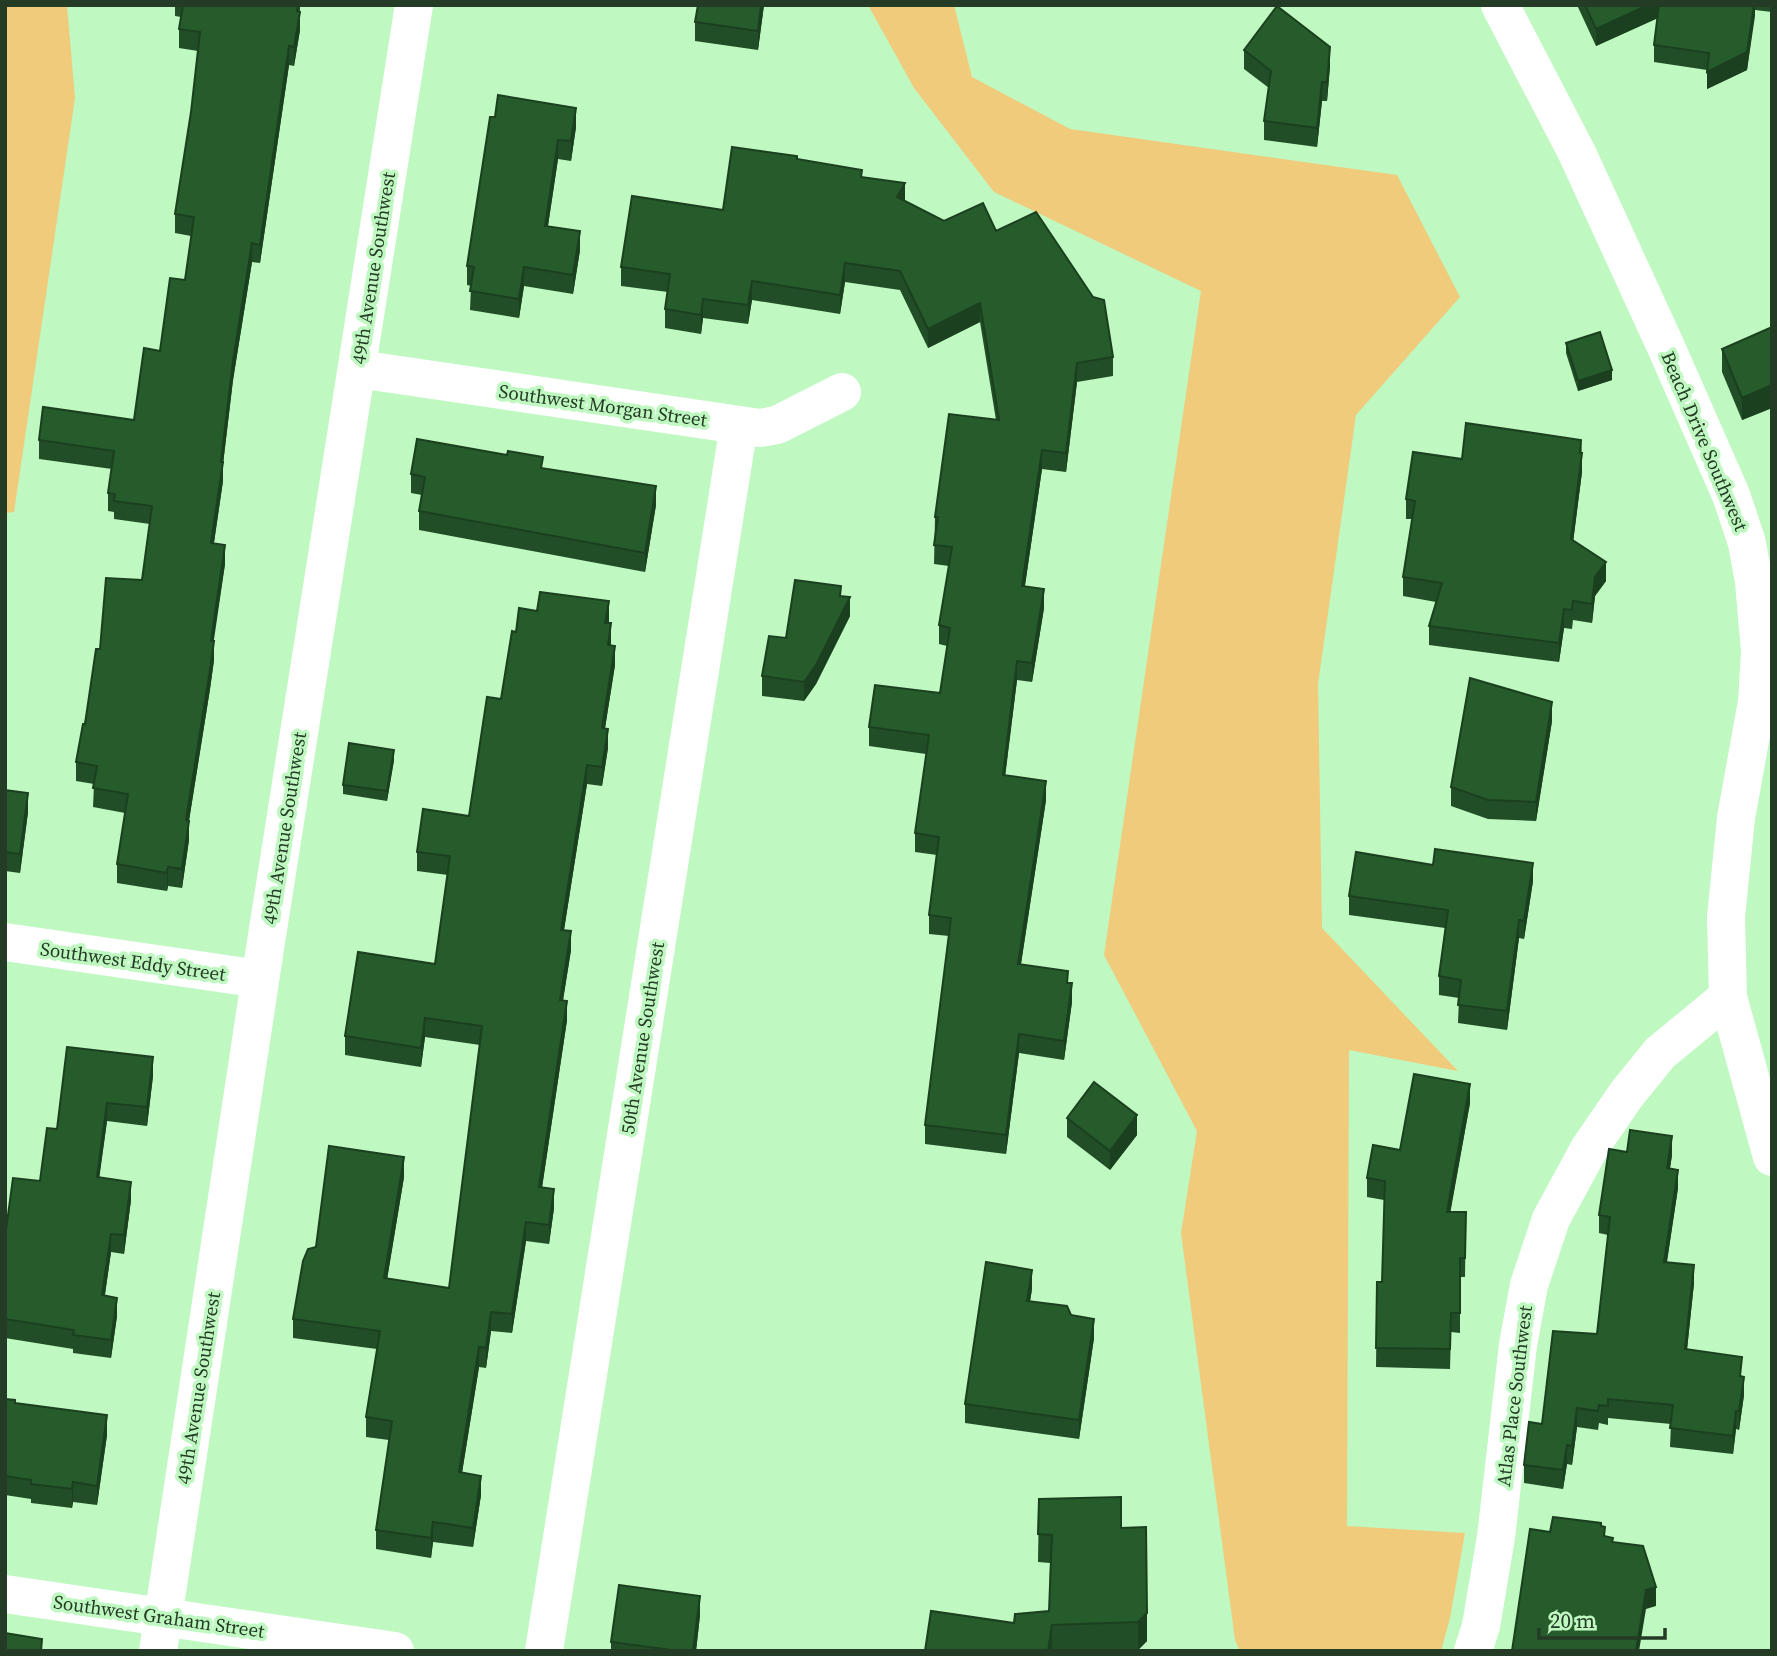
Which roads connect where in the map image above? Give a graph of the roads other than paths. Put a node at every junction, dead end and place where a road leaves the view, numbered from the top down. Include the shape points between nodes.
1 (414, 5) edge
2 (1500, 5) edge
3 (358, 369) junction
4 (842, 392) dead end
5 (738, 425) junction
6 (5, 942) edge
7 (260, 979) junction
8 (1728, 997) junction
9 (1772, 1157) edge
10 (5, 1594) edge
11 (161, 1634) edge
12 (395, 1651) edge
13 (544, 1651) edge
14 (1473, 1651) edge

1 - 3 street, 49th Avenue Southwest
2 - 8 street, Beach Drive Southwest via 1577,153 1731,495 1747,542 1760,651 1726,917
3 - 5 street, Southwest Morgan Street
3 - 7 street, 49th Avenue Southwest
4 - 5 street, Southwest Morgan Street via 777,425
5 - 13 street, 50th Avenue Southwest
6 - 7 street, Southwest Eddy Street
7 - 11 street, 49th Avenue Southwest
8 - 9 street, Beach Drive Southwest
8 - 14 street, Atlas Place Southwest via 1660,1053 1635,1084 1589,1150 1551,1219 1529,1285 1518,1345 1496,1537
10 - 11 street, Southwest Graham Street
11 - 12 street, Southwest Graham Street

